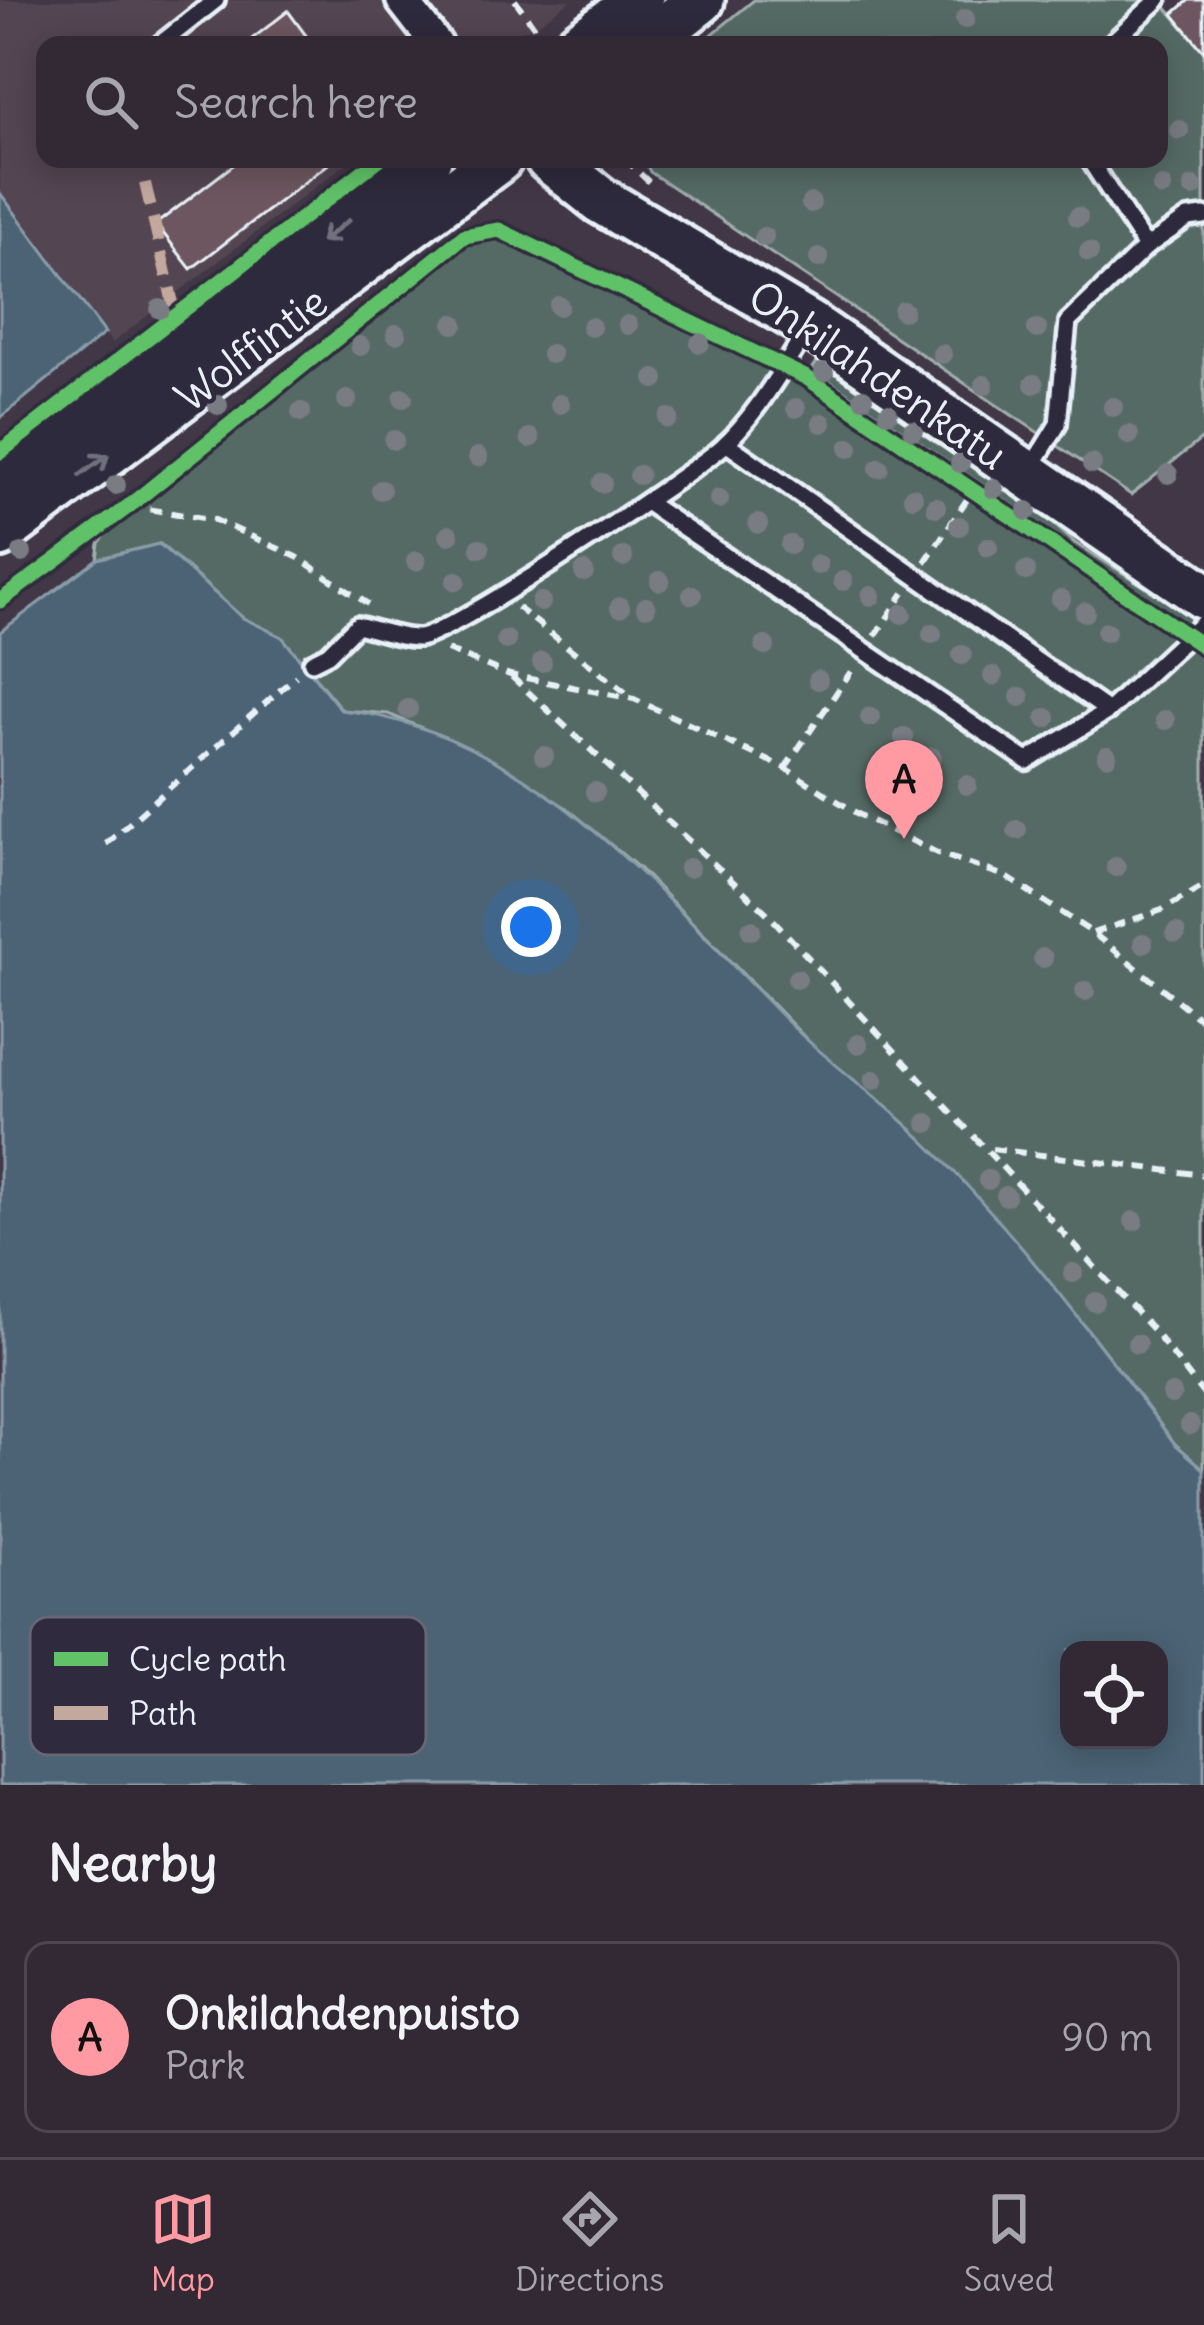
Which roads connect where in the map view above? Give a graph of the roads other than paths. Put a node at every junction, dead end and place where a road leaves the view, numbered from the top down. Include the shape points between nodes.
1 (216, 0) edge
2 (402, 0) edge
3 (640, 0) edge
4 (701, 0) edge
5 (1158, 0) edge
6 (170, 36) edge
7 (430, 36) edge
8 (561, 36) edge
9 (655, 36) edge
10 (1119, 36) edge
11 (416, 168) edge
12 (487, 168) edge
13 (560, 168) edge
14 (1095, 168) edge
15 (1204, 216) edge
16 (1146, 247) junction
17 (810, 326) junction
18 (726, 443) junction
19 (998, 481) junction
20 (0, 489) edge
21 (649, 504) junction
22 (0, 534) edge
23 (1204, 596) edge
24 (1204, 622) edge
25 (312, 662) road end
26 (1108, 712) junction

1 - 6 lane
2 - 7 street
3 - 8 main road
4 - 9 main road
5 - 10 lane
11 -> 20 main road, Wolffintie
22 -> 12 main road, Wolffintie
13 - 17 main road, Onkilahdenkatu
14 - 16 lane
15 - 16 lane
16 - 19 lane via 1068,322 1058,424
17 - 18 lane
17 - 19 main road, Onkilahdenkatu
18 - 21 lane
18 - 26 lane
19 - 23 main road, Onkilahdenkatu
21 - 25 lane via 456,622 418,638 357,625
21 - 26 lane via 1027,761
24 - 26 lane

